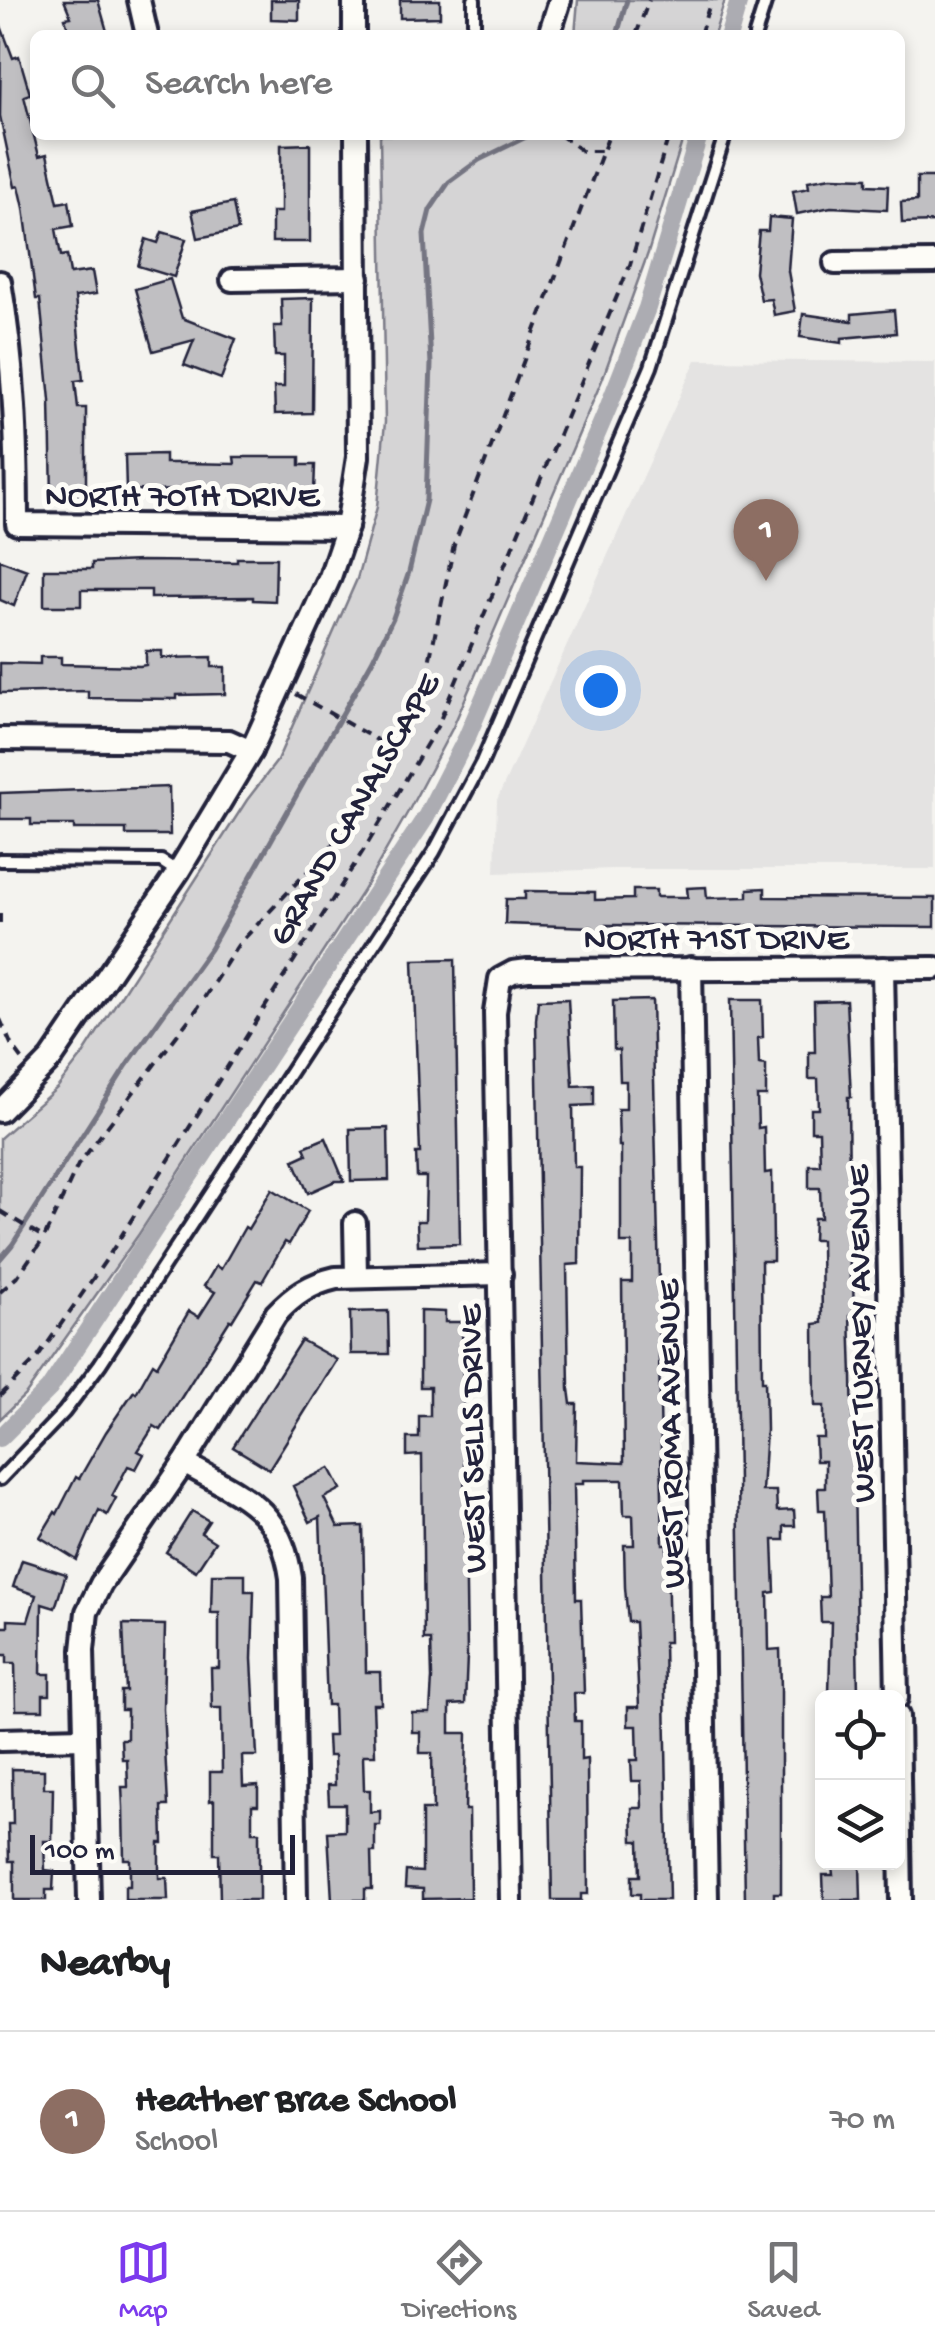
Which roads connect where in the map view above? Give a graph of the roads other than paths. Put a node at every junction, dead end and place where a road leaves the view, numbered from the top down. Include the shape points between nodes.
1 (139, 0) edge
2 (354, 0) edge
3 (474, 0) edge
4 (560, 0) edge
5 (766, 0) edge
6 (147, 30) edge
7 (354, 30) edge
8 (474, 30) edge
9 (551, 30) edge
10 (757, 30) edge
11 (356, 140) edge
12 (723, 140) edge
13 (835, 262) dead end
14 (935, 262) edge
15 (358, 278) junction
16 (232, 280) dead end
17 (0, 282) edge
18 (346, 527) junction
19 (0, 739) edge
20 (251, 751) junction
21 (0, 860) edge
22 (178, 872) junction
23 (691, 968) junction
24 (883, 968) junction
25 (935, 968) edge
26 (500, 979) joint
27 (0, 1110) edge
28 (354, 1223) dead end
29 (501, 1274) junction
30 (356, 1276) junction
31 (184, 1463) junction
32 (0, 1479) edge
33 (897, 1690) edge
34 (86, 1738) junction
35 (0, 1740) edge
36 (899, 1780) edge
37 (89, 1900) edge
38 (296, 1900) edge
39 (511, 1900) edge
40 (707, 1900) edge
41 (901, 1900) edge

1 - 6 street
2 - 7 street
3 - 8 lane
4 - 9 street
5 - 10 lane
11 - 15 street
12 - 32 lane via 651,367 482,762 434,852 100,1364
13 - 14 street
15 - 16 street
15 - 18 street via 358,457
17 - 18 street, NORTH 70TH DRIVE via 14,388 18,524
18 - 20 street
19 - 20 street via 229,740
20 - 22 street
21 - 22 lane via 160,860
22 - 27 street via 51,1058
23 - 24 street, NORTH 71ST DRIVE
23 - 26 street, NORTH 71ST DRIVE via 528,970
23 - 40 street, WEST ROMA AVENUE
24 - 25 street, NORTH 71ST DRIVE
24 - 33 street, WEST TURNEY AVENUE
26 - 29 street, WEST SELLS DRIVE
28 - 30 street
29 - 30 street
29 - 39 street, WEST SELLS DRIVE
30 - 31 street via 313,1284 276,1314
31 - 34 street via 87,1612
31 - 38 street via 255,1504 275,1525 287,1554
34 - 35 street
34 - 37 street
36 - 41 street

